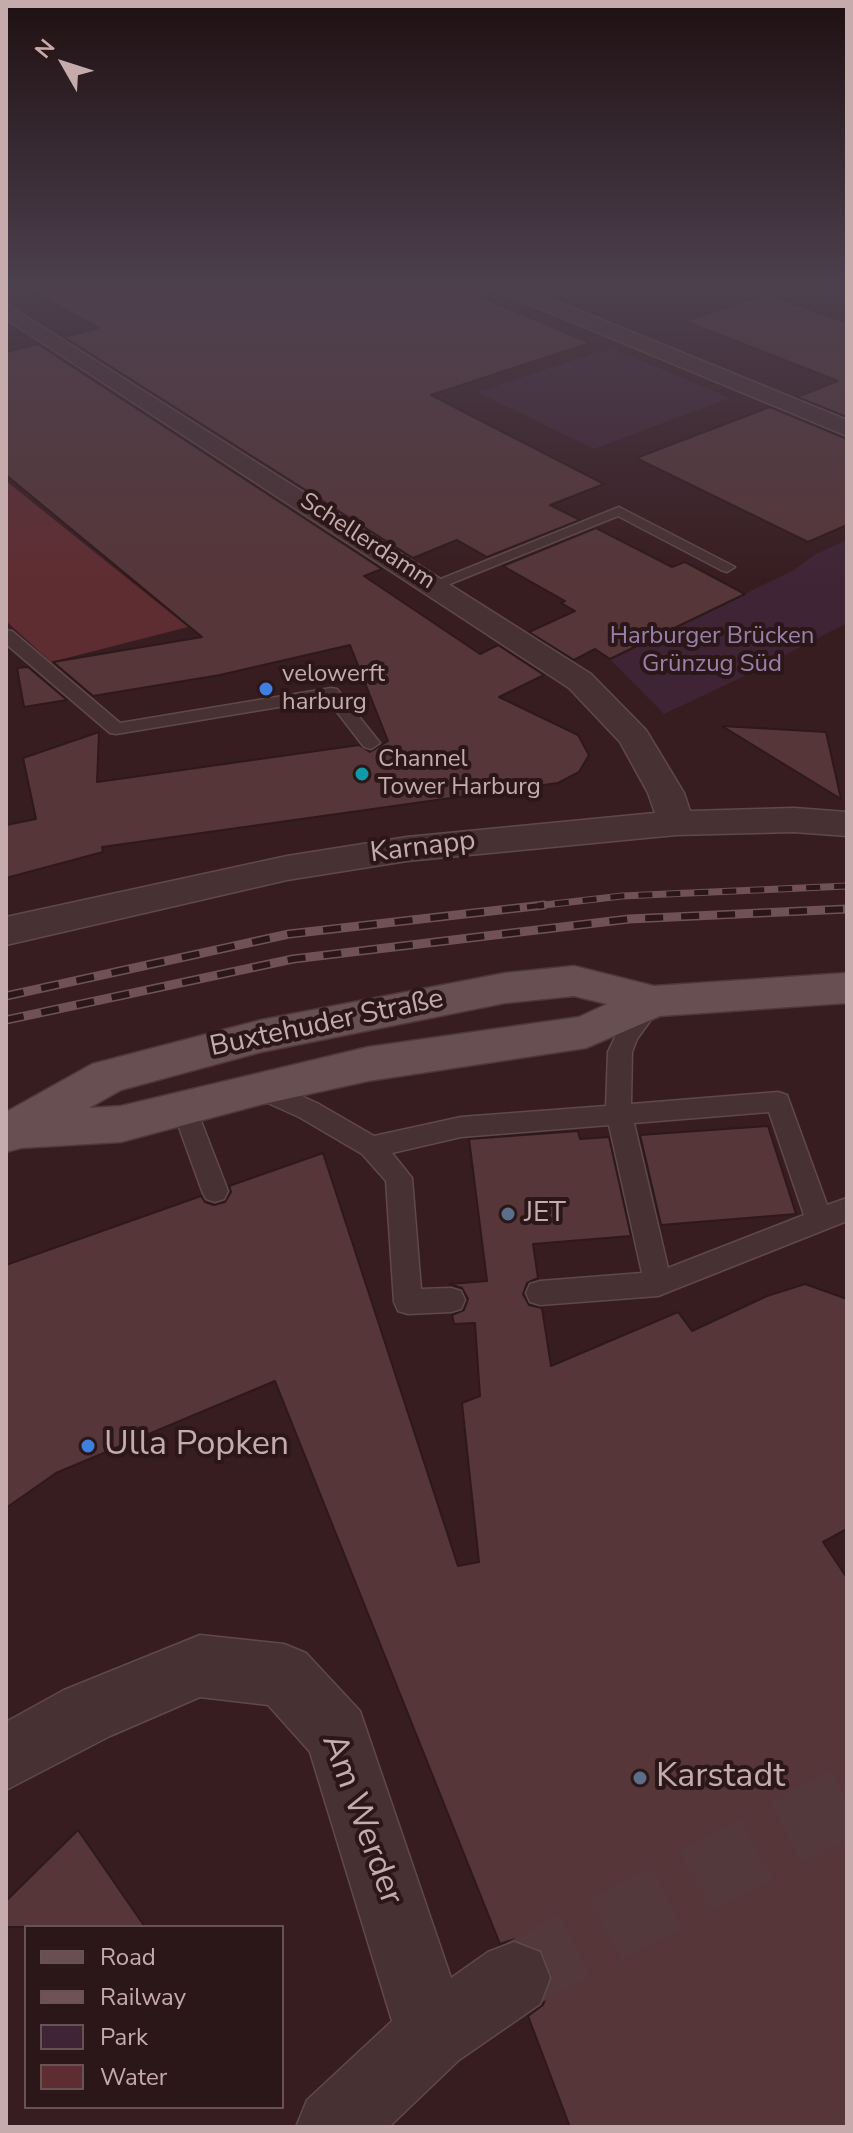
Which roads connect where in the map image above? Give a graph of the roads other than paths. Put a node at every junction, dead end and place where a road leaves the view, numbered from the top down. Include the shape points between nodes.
1 (120, 384) edge
2 (738, 384) edge
3 (847, 429) edge
4 (727, 567) dead end
5 (434, 585) junction
6 (6, 635) edge
7 (371, 743) dead end
8 (676, 823) junction
9 (847, 824) edge
10 (6, 931) edge
11 (847, 988) edge
12 (654, 1001) junction
13 (259, 1088) junction
14 (184, 1108) junction
15 (619, 1112) junction
16 (11, 1133) edge
17 (371, 1147) junction
18 (215, 1191) dead end
19 (847, 1209) edge
20 (819, 1221) junction
21 (658, 1284) junction
22 (540, 1293) dead end
23 (451, 1300) dead end
24 (6, 1757) edge
25 (514, 1978) tunnel mouth
26 (433, 2034) junction
27 (334, 2127) edge

1 - 5 street, Schellerdamm
2 - 3 street
4 - 5 lane via 619,511
5 - 8 street, Schellerdamm via 580,681 634,737 666,793
6 - 7 lane via 116,729 331,693
8 - 9 street, Karnapp
8 - 10 street, Karnapp via 347,858
11 - 12 main road, Buxtehuder Straße
12 - 13 main road, Buxtehuder Straße via 586,1032 368,1064
12 - 15 lane via 620,1052
12 - 16 main road, Buxtehuder Straße via 574,981 505,988 323,1023 108,1076
13 - 14 main road, Buxtehuder Straße
13 - 17 lane
14 - 16 main road, Buxtehuder Straße via 121,1124
14 - 18 lane
15 - 17 lane via 461,1127
15 - 20 lane via 778,1102
15 - 21 lane
17 - 23 lane via 399,1178 408,1302
19 - 20 lane
20 - 21 lane
21 - 22 lane
24 - 26 street, Am Werder via 87,1713 200,1666 284,1675 337,1734
25 - 26 street
26 - 27 street

